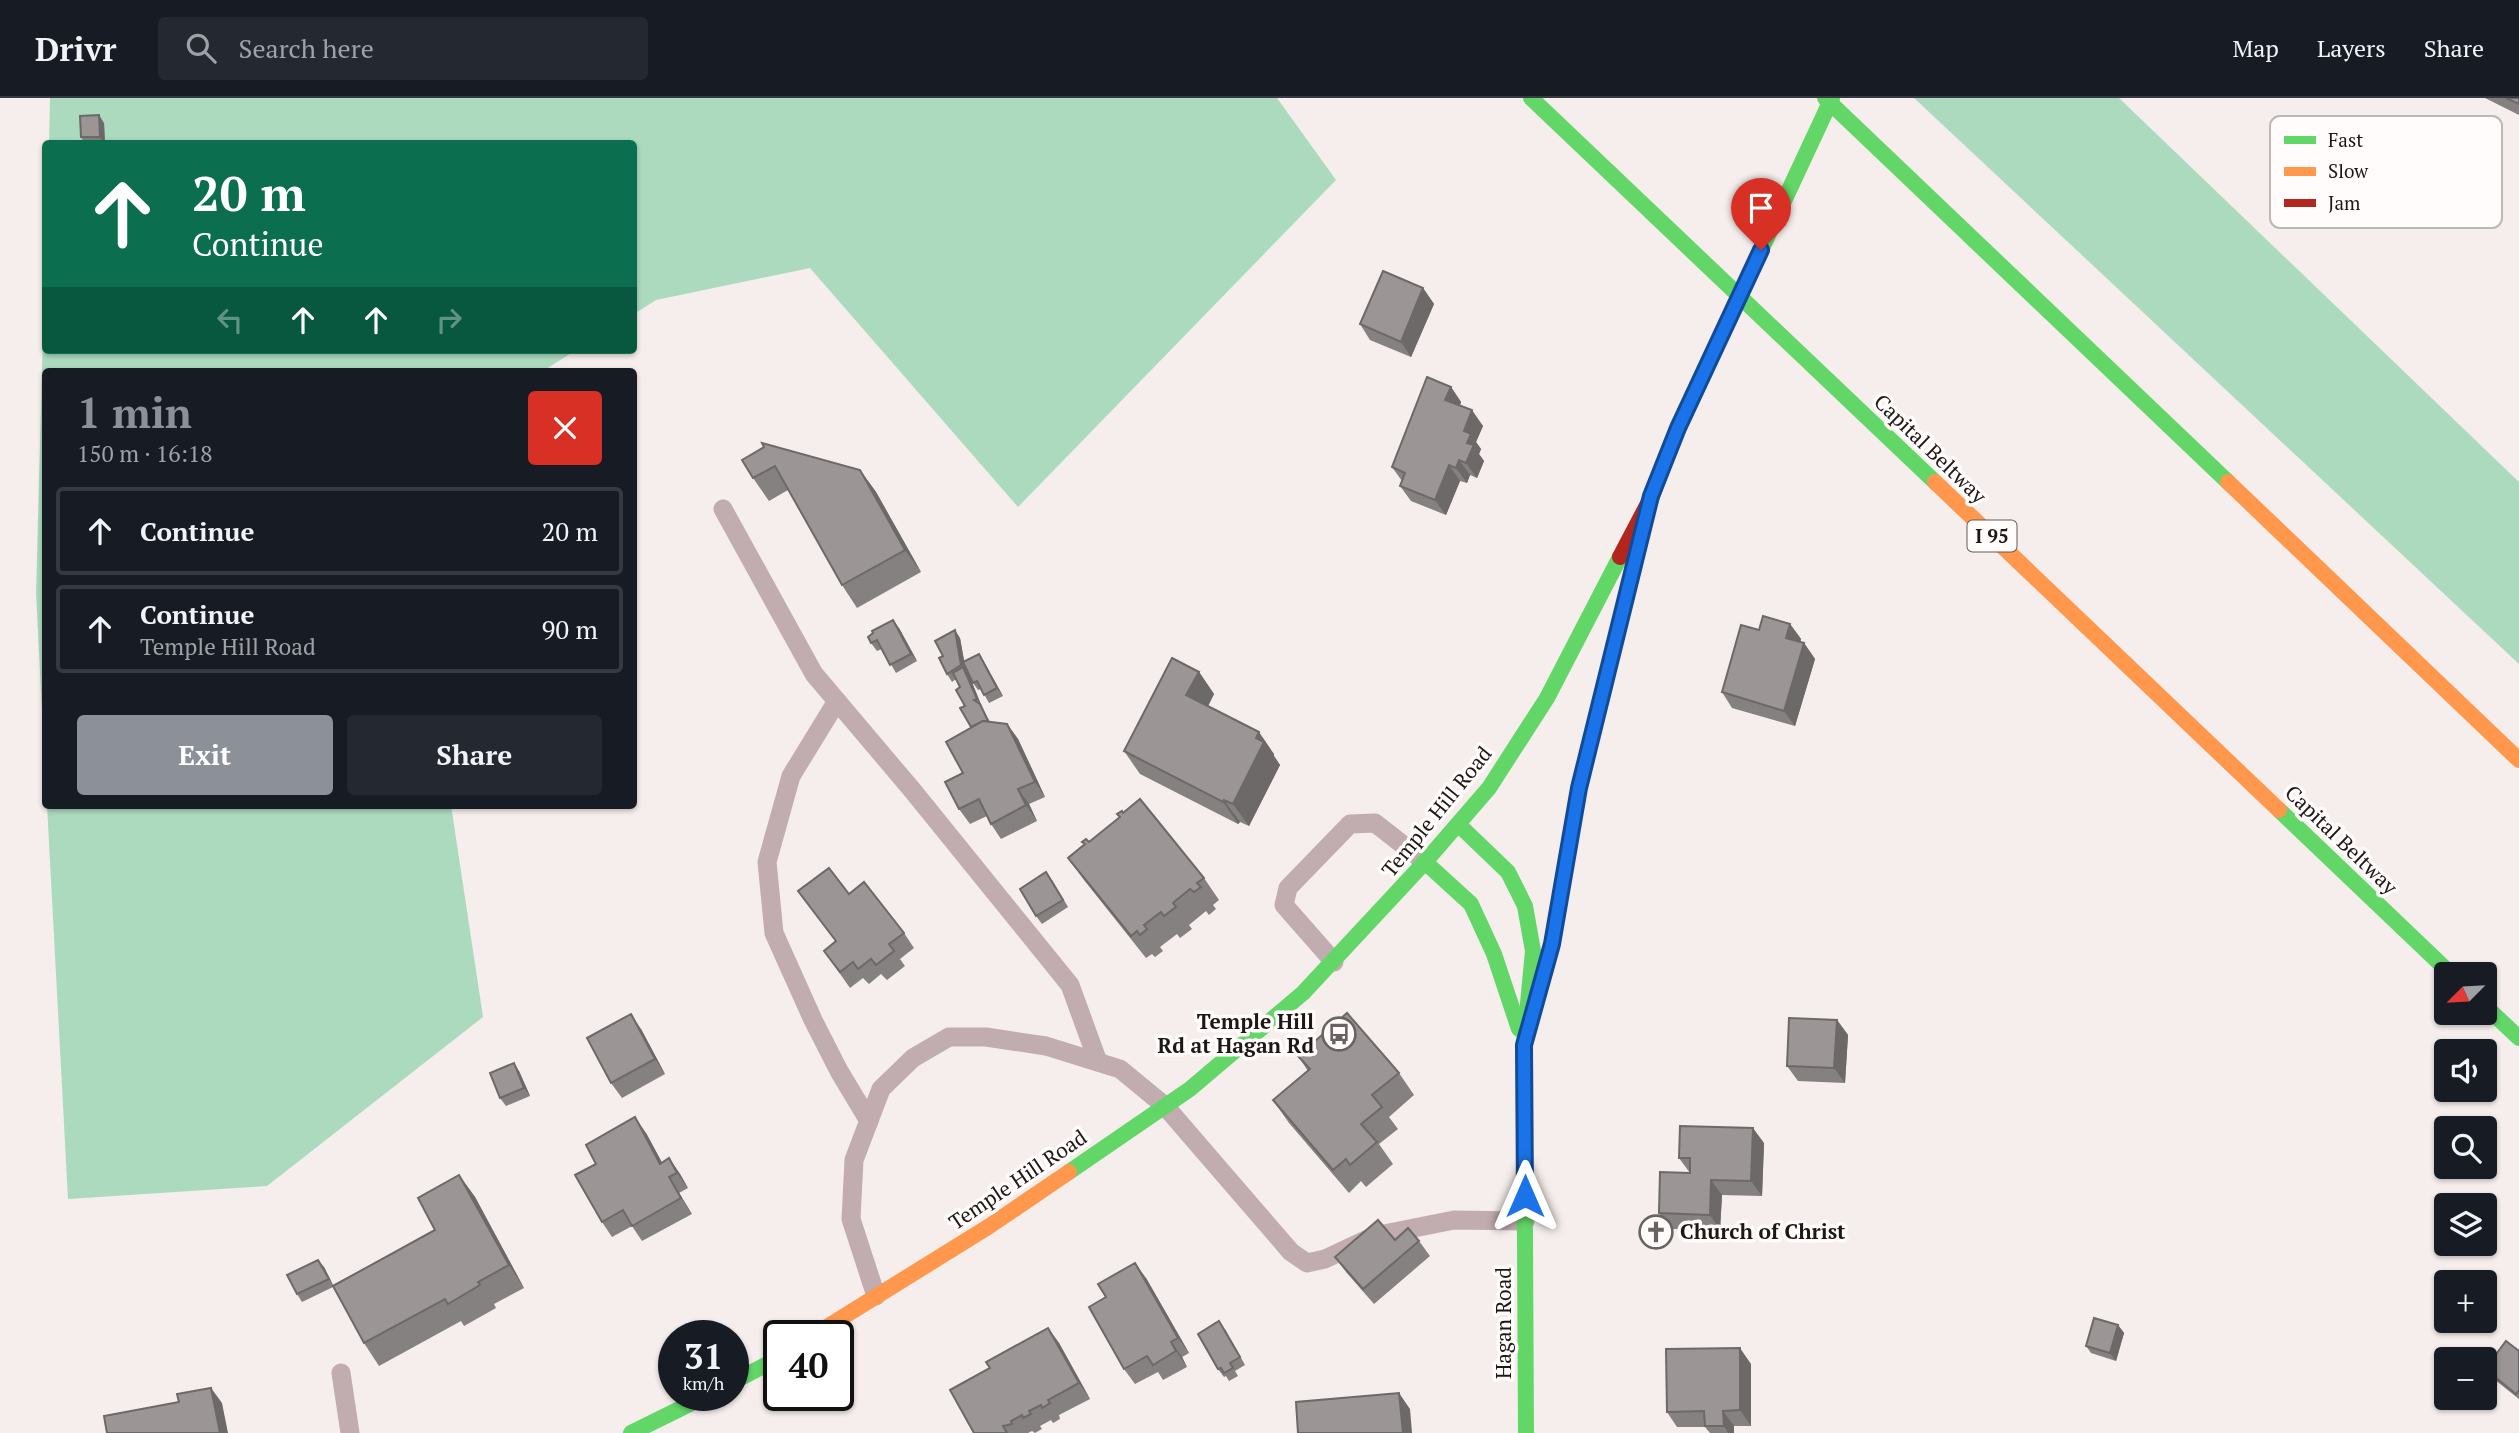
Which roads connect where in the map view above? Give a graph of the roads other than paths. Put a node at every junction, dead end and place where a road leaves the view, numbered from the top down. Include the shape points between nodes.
1 (1531, 98) edge
2 (1825, 98) edge
3 (1832, 98) edge
4 (1651, 496) junction
5 (723, 509) dead end
6 (837, 701) junction
7 (2519, 760) edge
8 (1458, 824) junction
9 (1425, 862) junction
10 (1334, 962) junction
11 (2438, 962) edge
12 (2497, 1017) edge
13 (2519, 1038) edge
14 (1524, 1045) junction
15 (1098, 1062) junction
16 (1165, 1106) junction
17 (869, 1121) junction
18 (1525, 1221) junction
19 (876, 1296) junction
20 (838, 1320) edge
21 (341, 1373) dead end
22 (676, 1411) edge
23 (350, 1433) edge
24 (631, 1433) edge
25 (1526, 1433) edge

1 - 11 main road, Capital Beltway / I 95
2 - 7 main road
3 - 4 main road, Temple Hill Road, bridge via 1678,428
4 - 8 main road, Temple Hill Road via 1547,698 1489,788
4 - 14 main road via 1579,788 1552,944
5 - 6 lane via 814,674
6 - 15 lane via 1070,985
6 - 17 lane via 791,776 767,862 774,933 818,1030
8 - 9 main road, Temple Hill Road
8 - 14 main road, Hagan Road via 1508,872 1525,906 1533,951
9 - 10 main road, Temple Hill Road
9 - 10 lane via 1376,823 1350,824 1288,888 1284,905
9 - 14 main road, Hagan Road via 1471,904 1494,954
10 - 16 main road, Temple Hill Road
12 - 13 main road
14 - 18 main road, Hagan Road
15 - 16 lane via 1120,1069
15 - 17 lane via 1046,1046 949,1037 913,1058 881,1089
16 - 18 lane via 1291,1252 1307,1263 1374,1236 1454,1220
16 - 19 main road, Temple Hill Road via 988,1227
17 - 19 lane via 854,1160 851,1219
18 - 25 main road, Hagan Road
19 - 20 main road, Temple Hill Road
21 - 23 lane
22 - 24 main road

